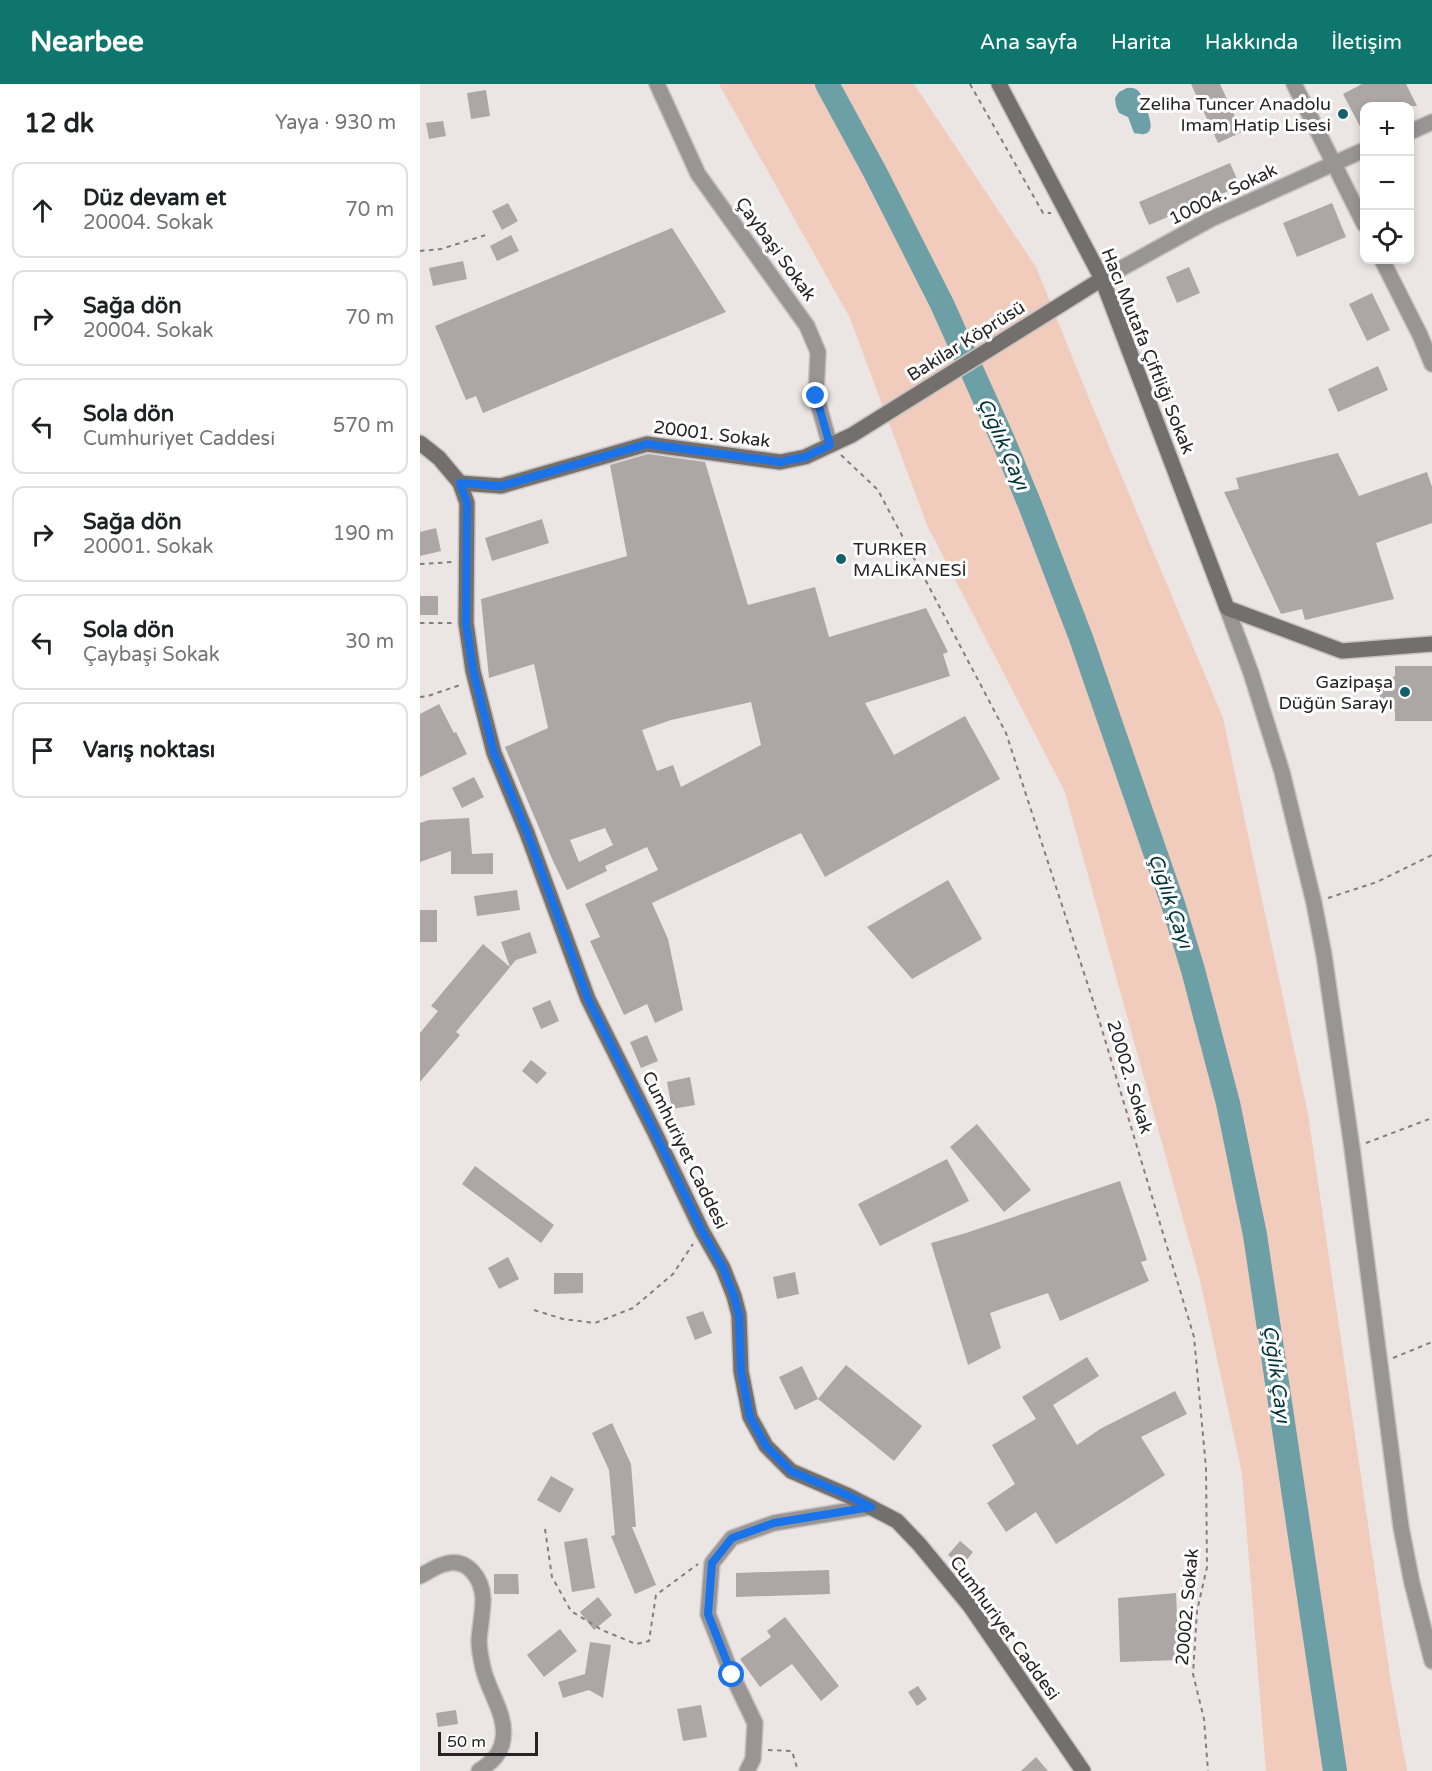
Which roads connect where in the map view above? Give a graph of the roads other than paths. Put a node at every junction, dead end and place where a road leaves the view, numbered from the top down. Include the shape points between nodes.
1 (657, 84) edge
2 (999, 84) edge
3 (1294, 84) edge
4 (1432, 122) edge
5 (1414, 130) edge
6 (1360, 152) edge
7 (1334, 163) junction
8 (1360, 214) edge
9 (1384, 264) edge
10 (1102, 279) junction
11 (1432, 364) edge
12 (852, 435) joint
13 (420, 443) edge
14 (830, 445) junction
15 (460, 483) junction
16 (1227, 608) junction
17 (1432, 644) edge
18 (871, 1507) junction
19 (420, 1576) edge
20 (1432, 1661) edge
21 (480, 1771) edge
22 (747, 1771) edge
23 (1083, 1771) edge

1 - 14 street, Çaybaşi Sokak via 698,174 807,326 818,352 816,396
2 - 10 street, Hacı Mutafa Çiftliği Sokak
3 - 7 street
4 - 5 street
6 - 7 street, 10004. Sokak
7 - 8 street
7 - 10 street, 10004. Sokak via 1211,219
9 - 11 street
10 - 12 street, Bakilar Köprüsü
10 - 16 street, Hacı Mutafa Çiftliği Sokak
12 - 14 street, 20001. Sokak
13 - 15 street, Cumhuriyet Caddesi
14 - 15 street, 20001. Sokak via 805,457 780,462 647,444 501,486
15 - 18 street, Cumhuriyet Caddesi via 467,503 466,623 494,753 588,999 734,1296 750,1417 766,1446 791,1471
16 - 17 street via 1342,651
16 - 20 street via 1274,743 1314,903 1352,1148 1401,1527
18 - 22 street via 774,1523 732,1538 712,1563 708,1614 754,1724 753,1759
18 - 23 street, Cumhuriyet Caddesi via 897,1521 970,1606
19 - 21 street via 443,1564 461,1563 470,1568 481,1588 480,1654 504,1737 497,1755

